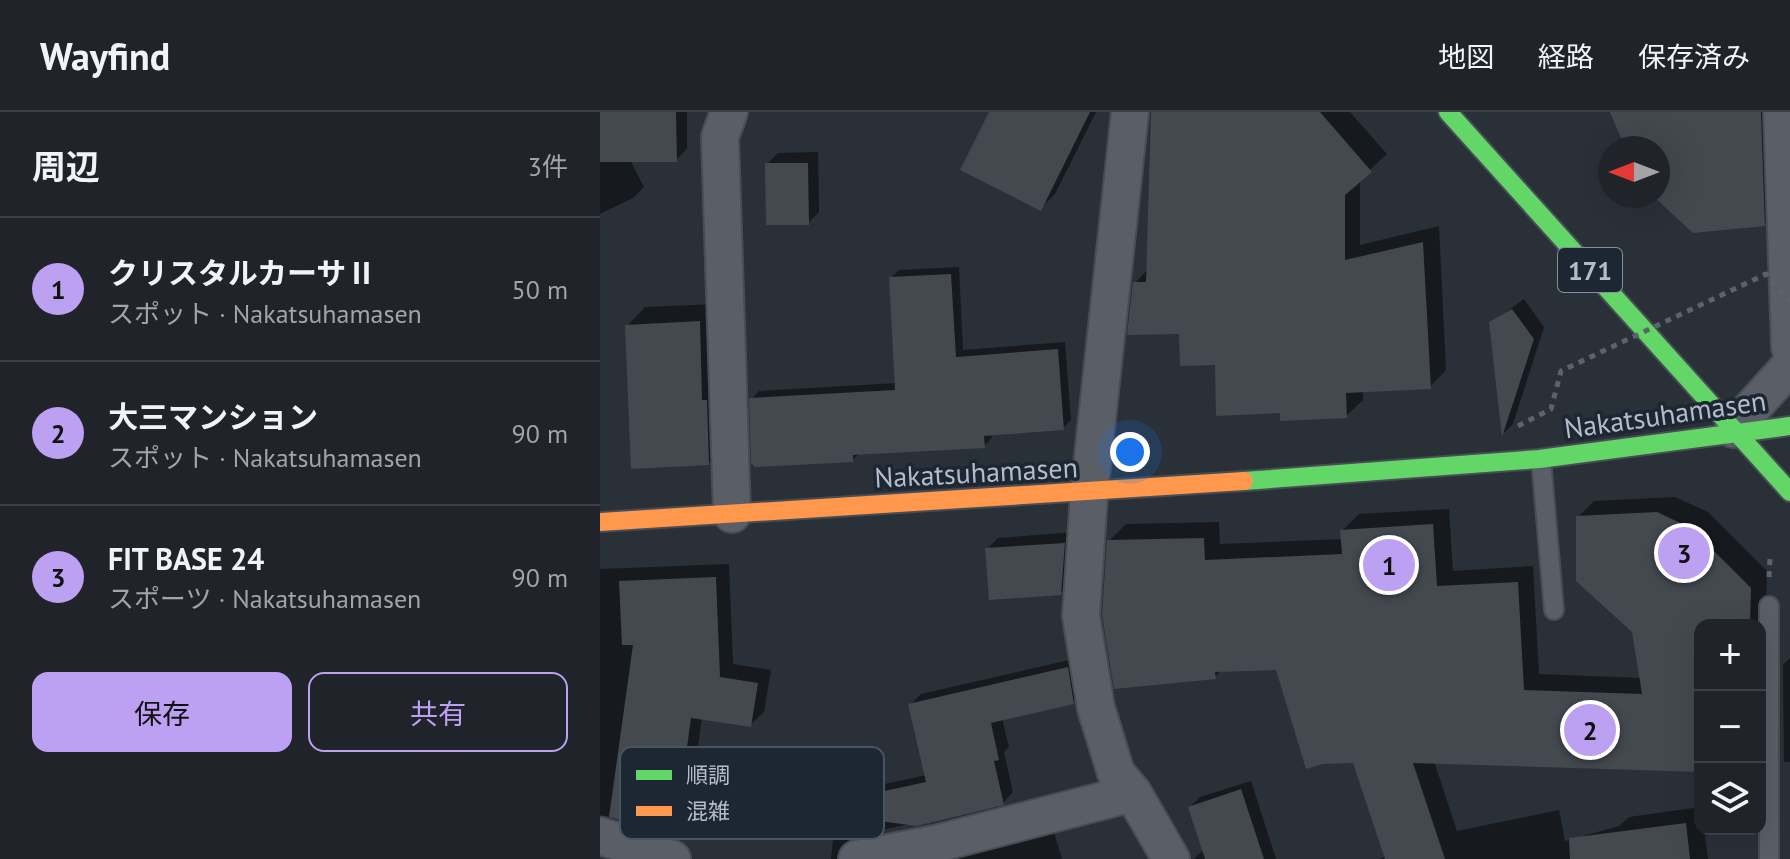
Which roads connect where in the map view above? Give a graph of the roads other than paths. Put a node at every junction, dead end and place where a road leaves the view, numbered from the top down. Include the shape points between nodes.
1 (729, 112) edge
2 (1130, 112) edge
3 (1448, 112) edge
4 (1782, 112) edge
5 (1790, 347) edge
6 (1790, 366) edge
7 (1790, 426) edge
8 (1732, 445) junction
9 (1544, 459) junction
10 (1669, 460) dead end
11 (1790, 461) edge
12 (1761, 462) junction
13 (1790, 492) edge
14 (1089, 494) junction
15 (732, 514) junction
16 (600, 522) edge
17 (1769, 606) dead end
18 (1554, 610) dead end
19 (1133, 793) junction
20 (600, 836) edge
21 (937, 852) edge
22 (672, 859) edge
23 (857, 859) edge
24 (1171, 859) edge
25 (1769, 859) edge

1 - 15 street via 720,137
2 - 14 street
3 - 8 main road, 171
4 - 5 street
6 - 8 street
7 - 8 main road, Nakatsuhamasen
8 - 9 main road, Nakatsuhamasen
8 - 12 main road, 171
8 - 12 main road, Nakatsuhamasen
9 - 10 main road, Nakatsuhamasen
9 - 14 main road, Nakatsuhamasen
9 - 18 lane
11 - 12 main road, Nakatsuhamasen
12 - 13 main road, 171
14 - 15 main road, Nakatsuhamasen
14 - 19 street via 1081,616 1096,708 1116,773
15 - 16 main road, Nakatsuhamasen
17 - 25 lane
19 - 21 street
19 - 24 street
20 - 22 street
21 - 23 street

